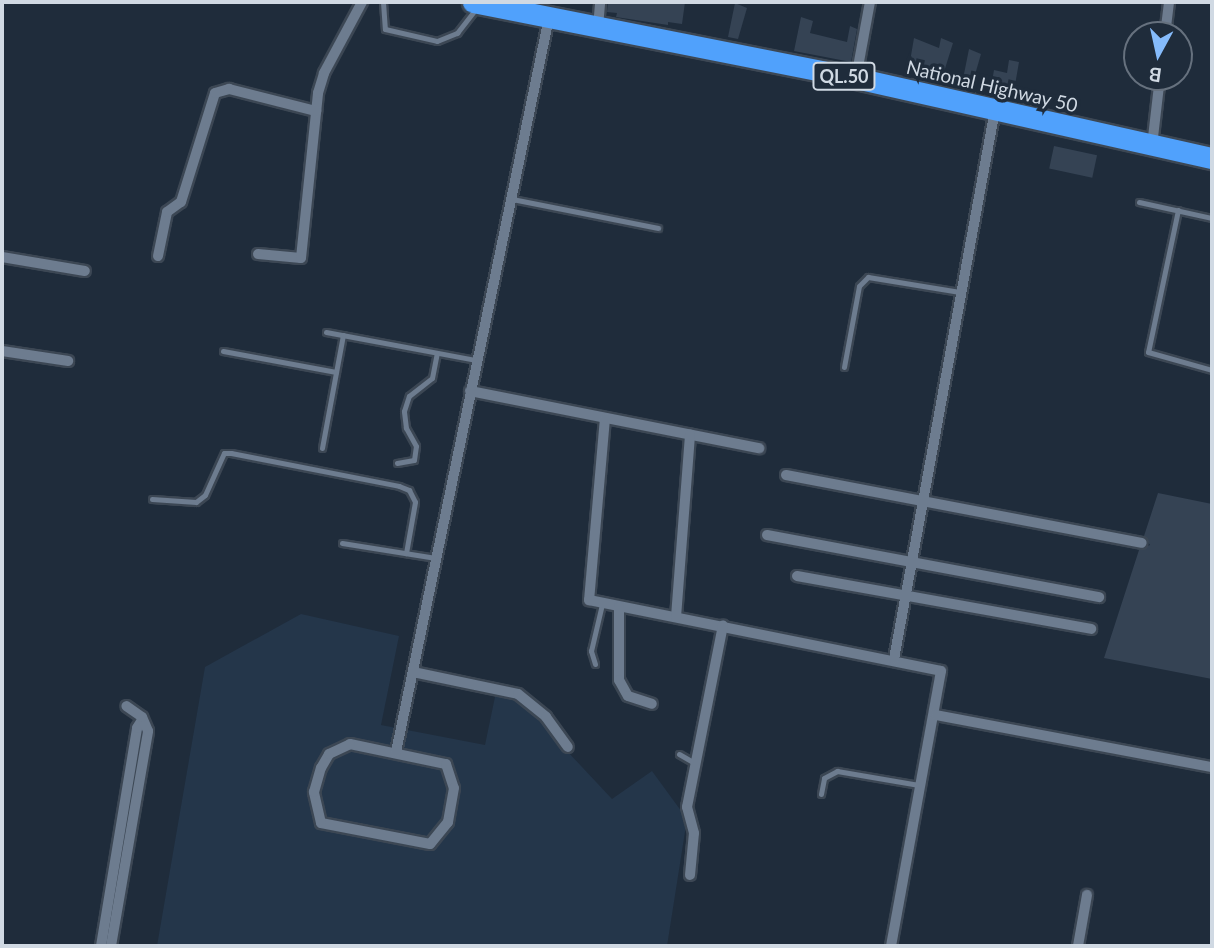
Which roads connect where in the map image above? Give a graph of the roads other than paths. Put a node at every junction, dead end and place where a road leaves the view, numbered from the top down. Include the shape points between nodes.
1 (362, 2) edge
2 (383, 2) edge
3 (476, 2) edge
4 (600, 2) edge
5 (870, 2) edge
6 (1169, 2) edge
7 (549, 18) junction
8 (1167, 21) edge
9 (598, 27) junction
10 (856, 78) junction
11 (1158, 91) edge
12 (995, 110) junction
13 (316, 111) junction
14 (1152, 146) junction
15 (1212, 158) edge
16 (512, 199) junction
17 (1139, 202) dead end
18 (1178, 210) junction
19 (1212, 218) edge
20 (657, 228) dead end
21 (258, 254) dead end
22 (159, 256) dead end
23 (2, 257) edge
24 (85, 271) dead end
25 (960, 292) junction
26 (326, 331) dead end
27 (343, 335) junction
28 (2, 351) edge
29 (223, 351) dead end
30 (437, 353) junction
31 (476, 360) junction
32 (68, 361) dead end
33 (844, 367) dead end
34 (1212, 370) edge
35 (336, 372) junction
36 (470, 391) junction
37 (605, 418) junction
38 (690, 435) junction
39 (322, 448) dead end
40 (759, 448) dead end
41 (397, 463) dead end
42 (786, 475) dead end
43 (152, 499) dead end
44 (925, 500) junction
45 (768, 535) dead end
46 (1142, 542) dead end
47 (342, 543) dead end
48 (406, 553) junction
49 (436, 558) junction
50 (912, 563) junction
51 (797, 576) dead end
52 (906, 593) junction
53 (1099, 597) dead end
54 (603, 604) junction
55 (619, 607) junction
56 (676, 617) junction
57 (723, 626) junction
58 (1091, 629) dead end
59 (894, 659) junction
60 (594, 664) dead end
61 (413, 672) junction
62 (652, 704) dead end
63 (127, 706) dead end
64 (936, 715) junction
65 (568, 747) dead end
66 (396, 752) junction
67 (679, 754) dead end
68 (696, 764) junction
69 (1212, 767) edge
70 (922, 786) junction
71 (821, 794) dead end
72 (120, 863) junction
73 (690, 875) dead end
74 (1087, 895) dead end
75 (101, 946) edge
76 (111, 946) edge
77 (891, 946) edge
78 (1078, 946) edge

1 - 13 street via 324,73
2 - 3 lane via 385,29 437,41 457,33
3 - 7 highway, National Highway 50 / QL.50
4 - 9 street
5 - 10 street
6 - 8 street
7 - 9 highway, National Highway 50 / QL.50
7 - 16 street
9 - 10 highway, National Highway 50 / QL.50
10 - 12 highway, National Highway 50 / QL.50
11 - 14 street
12 - 14 highway, National Highway 50 / QL.50
12 - 25 street
13 - 21 street via 301,258
13 - 22 street via 229,89 215,93 181,202 167,212
14 - 15 highway, National Highway 50 / QL.50
16 - 20 lane
16 - 31 street
17 - 18 lane
18 - 19 lane
18 - 34 lane via 1148,352
23 - 24 street
25 - 33 lane via 868,277 859,286
25 - 44 street
26 - 27 lane
27 - 30 lane
27 - 35 lane
28 - 32 street
29 - 35 lane
30 - 31 lane
30 - 41 lane via 432,378 409,396 404,411 406,428 416,446 414,460
31 - 36 street
35 - 39 lane
36 - 37 street
36 - 49 street
37 - 38 street
37 - 54 street via 588,597
38 - 40 street
38 - 56 street
42 - 44 street
43 - 48 lane via 196,502 205,495 224,453 400,486 409,490 415,502
44 - 46 street
44 - 50 street
45 - 50 street
47 - 48 lane
48 - 49 lane
49 - 61 street
50 - 52 street
50 - 53 street
51 - 52 street
52 - 58 street
52 - 59 street
54 - 55 street
54 - 60 lane via 591,651
55 - 56 street
55 - 62 street via 619,680 628,696
56 - 57 street
57 - 59 street
57 - 68 street
59 - 64 street via 941,671
61 - 65 street via 518,694 546,717
61 - 66 street
63 - 72 street via 148,730
64 - 69 street
64 - 70 street
66 - 66 street via 438,760 453,775 448,822 430,844 321,824 314,792 329,754 349,744
67 - 68 lane
68 - 73 street via 687,807 694,833
70 - 71 lane via 837,771 824,778
70 - 77 street
72 - 75 street
72 - 76 street
74 - 78 street

